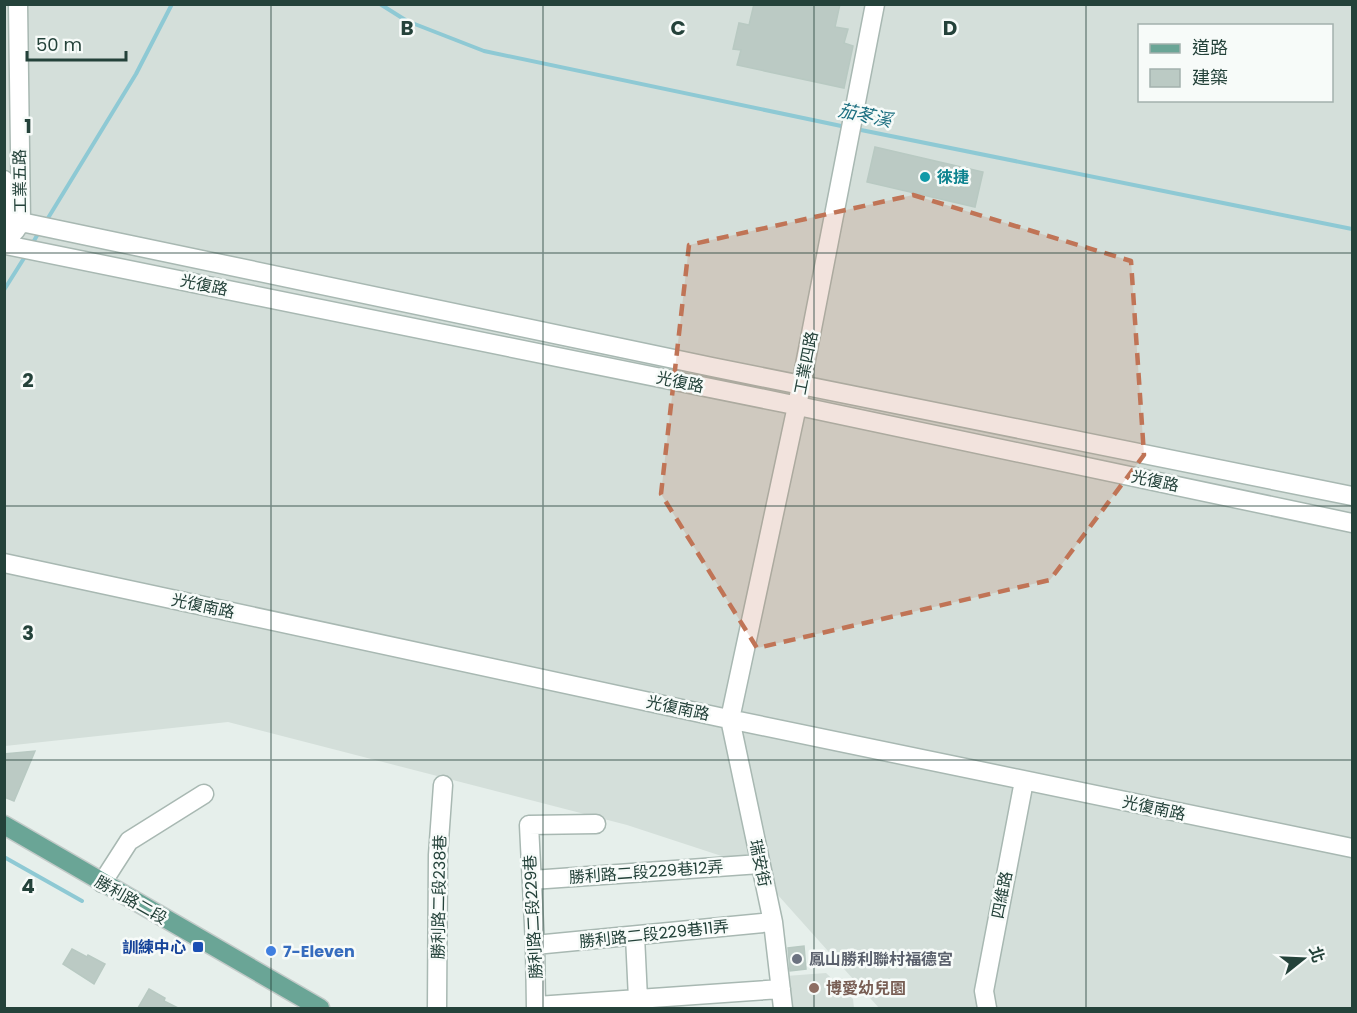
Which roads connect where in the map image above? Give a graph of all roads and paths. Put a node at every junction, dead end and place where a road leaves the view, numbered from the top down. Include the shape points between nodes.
1 (18, 4) edge
2 (875, 4) edge
3 (4, 180) edge
4 (21, 222) junction
5 (5, 248) edge
6 (801, 384) junction
7 (798, 406) junction
8 (1353, 496) edge
9 (1353, 523) edge
10 (4, 563) edge
11 (730, 719) junction
12 (1024, 781) junction
13 (443, 785) dead end
14 (204, 794) dead end
15 (596, 824) dead end
16 (4, 825) edge
17 (1353, 848) edge
18 (760, 864) junction
19 (532, 880) junction
20 (102, 883) junction
21 (773, 922) junction
22 (635, 936) junction
23 (535, 945) junction
24 (781, 989) junction
25 (638, 999) junction
26 (536, 1007) edge
27 (320, 1008) edge
28 (437, 1008) edge
29 (783, 1008) edge
30 (987, 1008) edge

1 - 4 street, 工業五路
2 - 6 street, 工業四路
3 - 5 street, 工業五路
4 - 5 street, 工業五路
4 - 6 street, 光復路
5 - 7 street, 光復路 via 53,254
6 - 7 street, 工業四路
6 - 8 street, 光復路
7 - 9 street, 光復路
7 - 11 street, 工業四路
10 - 11 street, 光復南路
11 - 12 street, 光復南路
11 - 18 street, 瑞安街
12 - 17 street, 光復南路
12 - 30 street, 四維路 via 984,991
13 - 28 street, 勝利路二段238巷 via 438,855
14 - 20 street via 129,841
15 - 19 street, 勝利路二段229巷 via 529,825
16 - 20 main road, 勝利路二段
18 - 19 street, 勝利路二段229巷12弄
18 - 21 street, 瑞安街
19 - 23 street, 勝利路二段229巷
20 - 27 main road, 勝利路二段
21 - 22 street, 勝利路二段229巷11弄
21 - 24 street, 瑞安街
22 - 23 street, 勝利路二段229巷11弄
22 - 25 street
23 - 26 street, 勝利路二段229巷
24 - 25 street
24 - 29 street, 瑞安街
25 - 26 street

